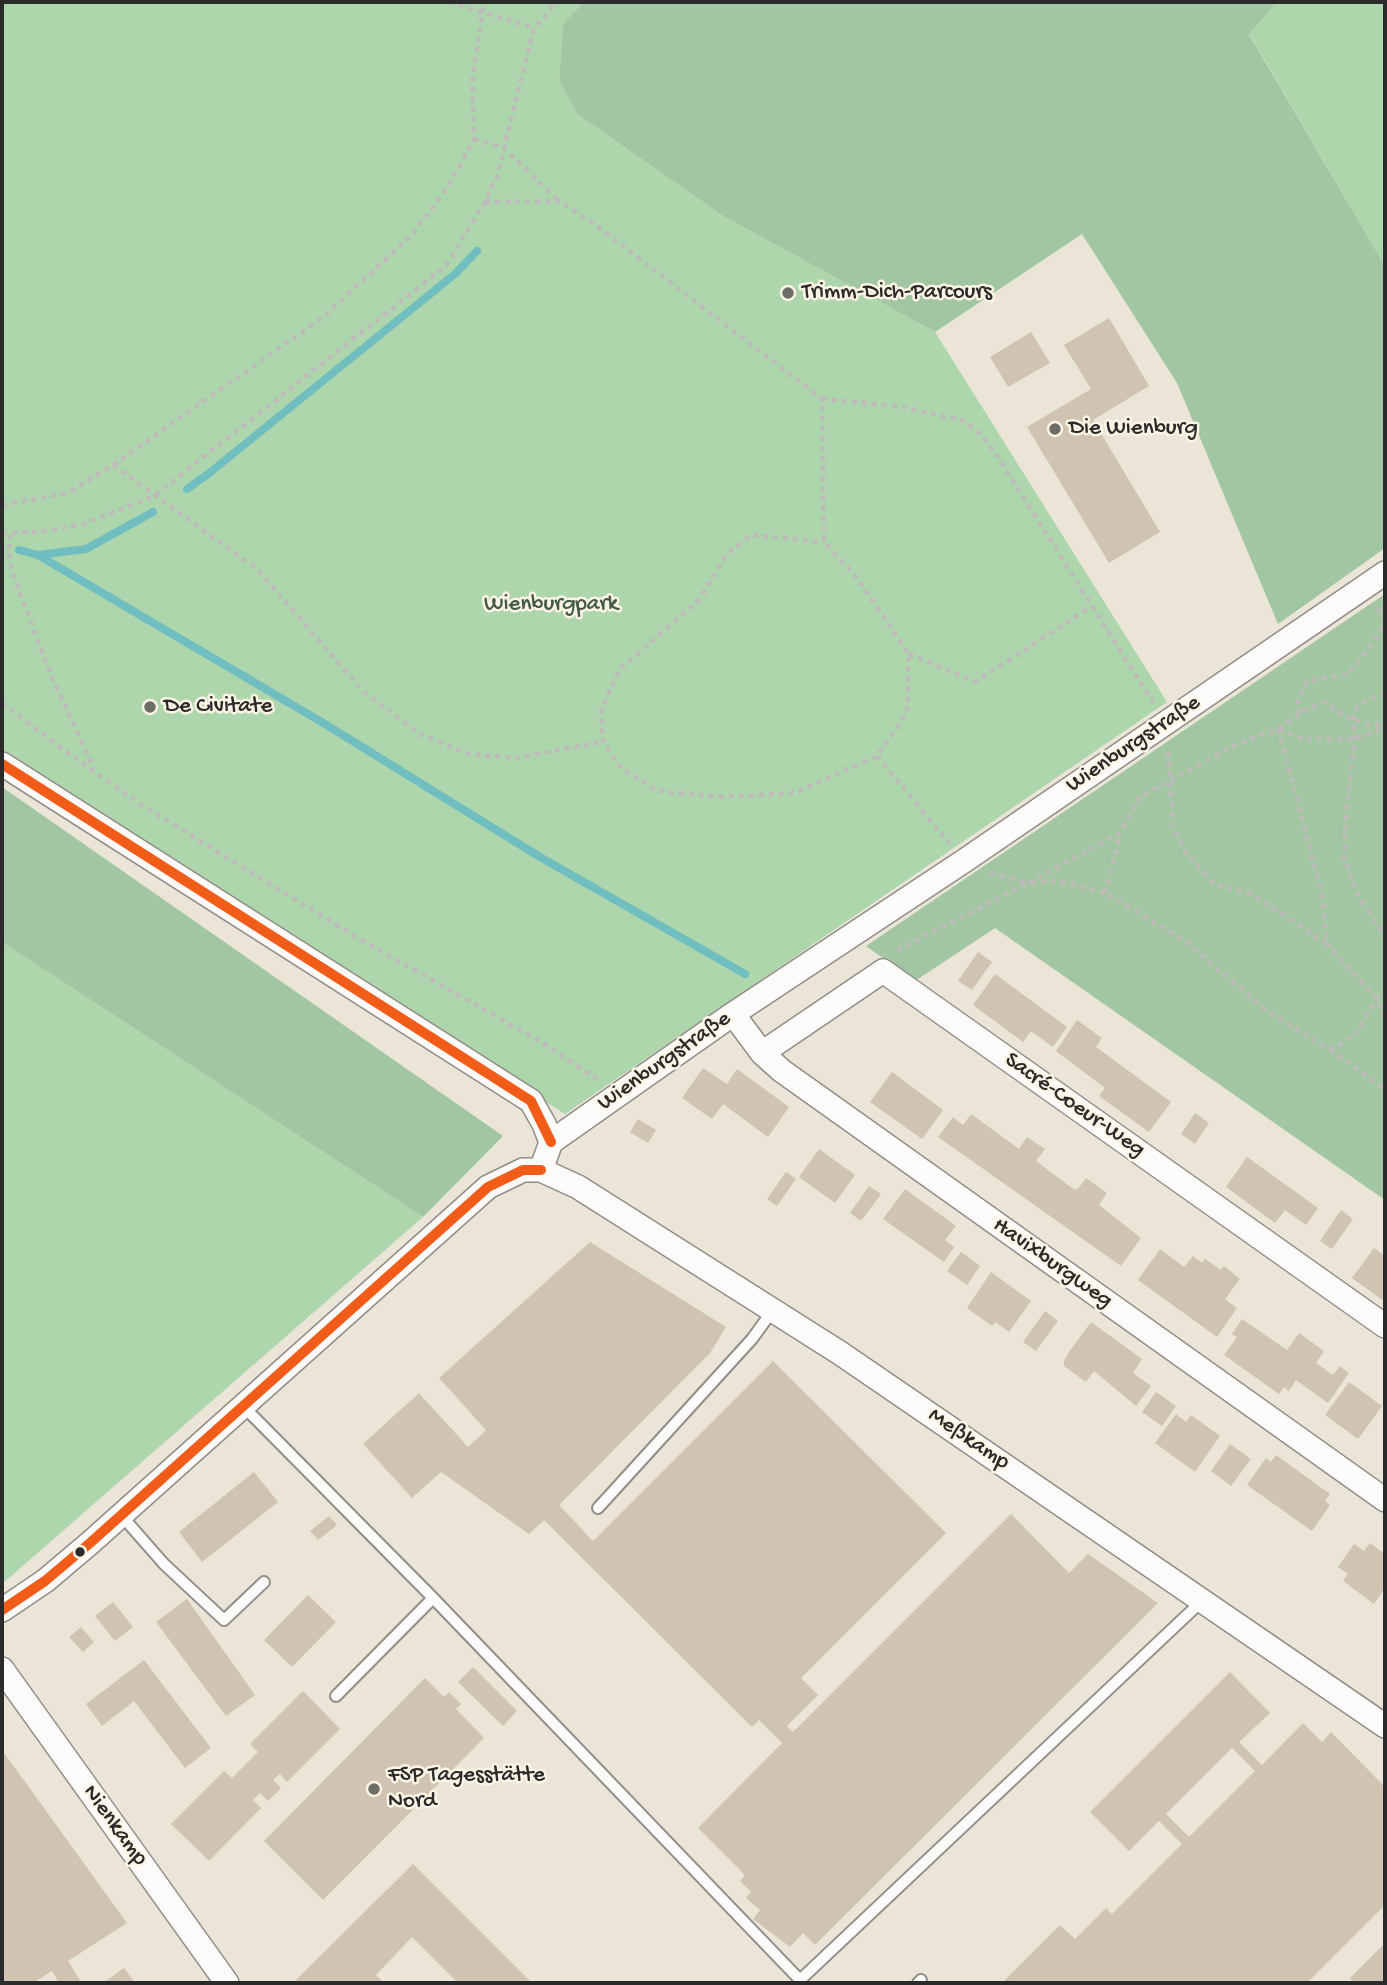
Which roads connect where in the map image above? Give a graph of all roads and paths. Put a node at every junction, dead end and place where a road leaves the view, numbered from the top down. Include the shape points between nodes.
1 (449, 2) edge
2 (484, 2) edge
3 (557, 2) edge
4 (482, 12) junction
5 (534, 28) junction
6 (474, 139) junction
7 (504, 148) junction
8 (559, 201) junction
9 (485, 202) junction
10 (822, 399) junction
11 (113, 465) junction
12 (154, 496) junction
13 (2, 505) edge
14 (2, 533) edge
15 (10, 534) junction
16 (824, 542) junction
17 (1377, 579) edge
18 (1092, 606) junction
19 (909, 654) junction
20 (1385, 693) edge
21 (2, 703) edge
22 (1299, 714) junction
23 (1353, 721) junction
24 (1166, 723) junction
25 (1385, 727) edge
26 (1278, 729) junction
27 (1355, 739) junction
28 (603, 742) junction
29 (877, 756) junction
30 (2, 764) edge
31 (94, 770) junction
32 (1171, 782) junction
33 (1120, 834) junction
34 (964, 862) junction
35 (1028, 883) junction
36 (1106, 893) junction
37 (1385, 937) edge
38 (1327, 944) junction
39 (883, 971) junction
40 (1385, 991) edge
41 (1377, 999) junction
42 (733, 1014) junction
43 (1385, 1020) edge
44 (1330, 1050) junction
45 (762, 1053) junction
46 (1385, 1090) edge
47 (613, 1099) junction
48 (551, 1142) junction
49 (541, 1170) junction
50 (773, 1310) junction
51 (1385, 1326) edge
52 (243, 1406) junction
53 (1385, 1500) edge
54 (598, 1508) dead end
55 (121, 1516) junction
56 (264, 1582) dead end
57 (433, 1598) junction
58 (1203, 1600) junction
59 (2, 1610) edge
60 (2, 1669) edge
61 (336, 1696) dead end
62 (1385, 1726) edge
63 (227, 1983) edge

1 - 4 path
2 - 4 path
3 - 5 path
4 - 5 path
4 - 6 path via 472,82
5 - 7 path
6 - 7 path
6 - 11 path via 448,187 411,236 322,318
7 - 8 path
7 - 9 path
8 - 9 path
8 - 10 path
9 - 12 path via 446,266
10 - 16 path
10 - 18 path via 898,406 964,421 994,451
11 - 12 path
11 - 13 path via 68,493
12 - 15 path via 86,523
12 - 28 path via 257,569 362,690 421,736 469,754 516,758
14 - 15 path
15 - 31 path via 12,572 50,673
16 - 19 path via 854,574
16 - 28 path via 751,535 727,554 699,600 619,670 601,710
17 - 22 path via 1384,622 1376,639 1348,674 1307,681 1298,700
17 - 24 street, Wienburgstraße
18 - 19 path via 975,682
18 - 24 path
19 - 29 path via 907,713
20 - 23 path via 1357,708
21 - 31 path
22 - 23 path via 1324,702
22 - 26 path
23 - 25 path
23 - 27 path
24 - 32 path
24 - 34 street, Wienburgstraße
25 - 27 path
26 - 27 path via 1302,739
26 - 32 path via 1237,744
26 - 38 path via 1322,894
27 - 37 path via 1344,858 1360,899
28 - 29 path via 621,768 658,791 722,797 795,793
29 - 34 path
30 - 48 street via 531,1101
31 - 47 path via 140,804 595,1076
32 - 33 path via 1140,797
32 - 38 path via 1174,826 1186,853 1215,885 1252,894
33 - 35 path
33 - 36 path
34 - 35 path
34 - 42 street, Wienburgstraße
35 - 36 path via 1057,881
35 - 39 path via 889,954
36 - 44 path via 1186,942 1267,1011
38 - 41 path
39 - 45 street
39 - 51 street, Sacré-Coeur-Weg
40 - 41 path
41 - 43 path
41 - 44 path via 1356,1034
42 - 45 street, Havixburgweg
42 - 47 street, Wienburgstraße
44 - 46 path
45 - 53 street, Havixburgweg
47 - 48 street, Wienburgstraße
48 - 49 street
49 - 50 street, Meßkamp via 578,1187
49 - 52 street via 523,1170 488,1187
50 - 54 lane
50 - 58 street, Meßkamp
52 - 55 street
52 - 57 lane
55 - 56 lane via 224,1620
55 - 59 street via 45,1581
57 - 58 lane via 800,1980
57 - 61 lane
58 - 62 street, Meßkamp
60 - 63 street, Nienkamp

